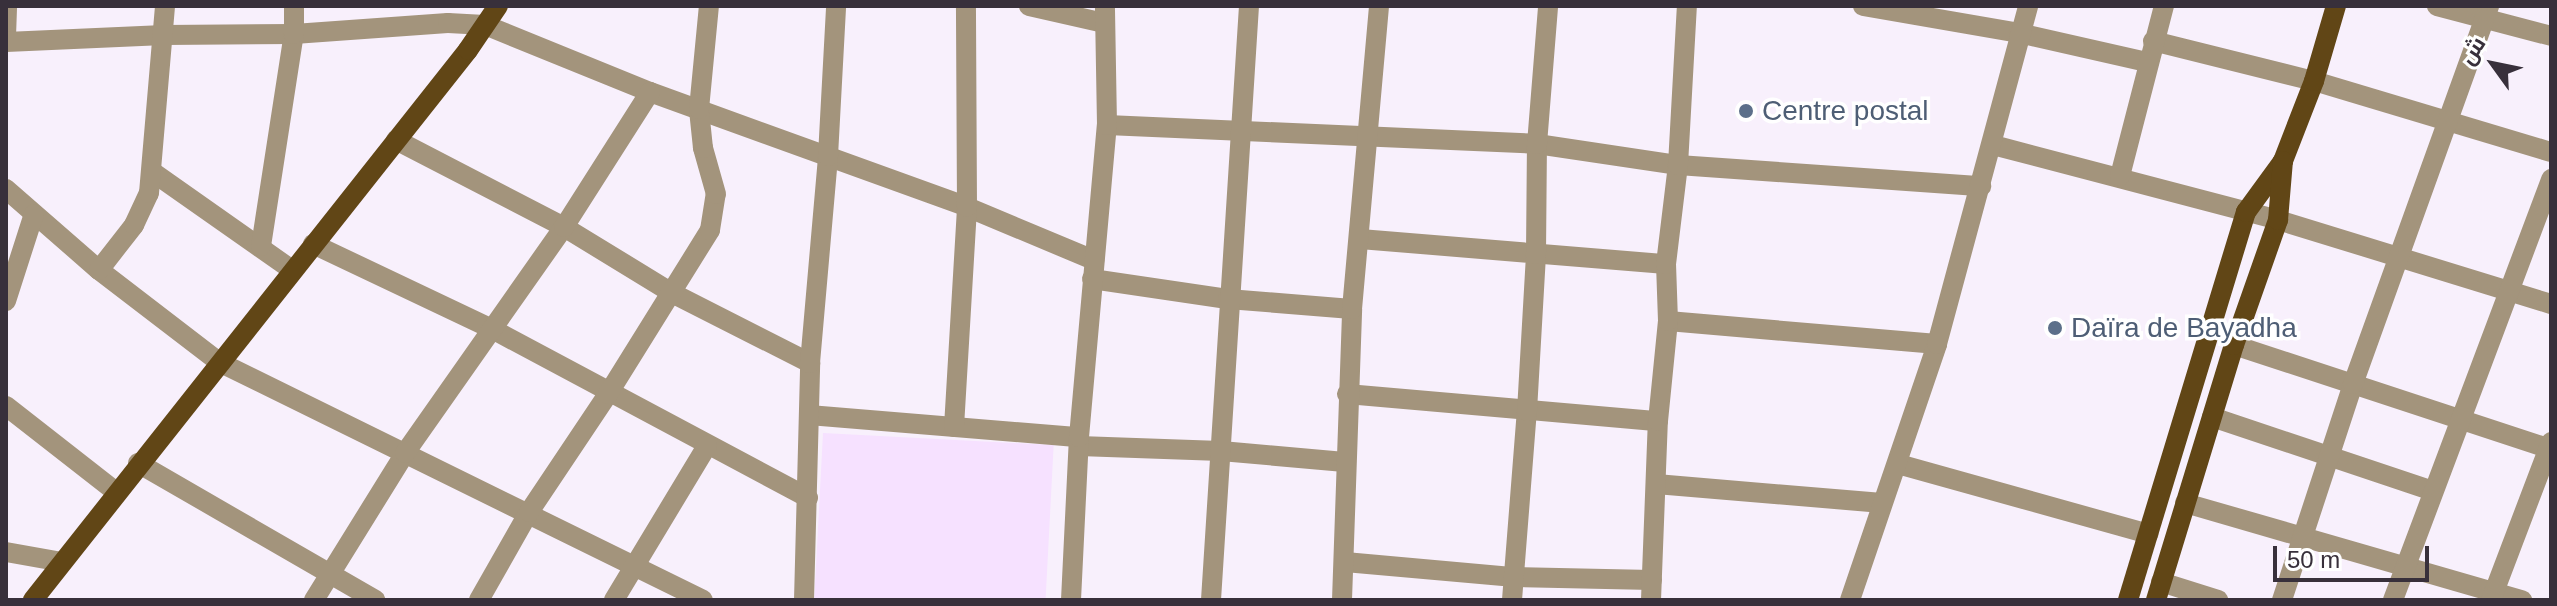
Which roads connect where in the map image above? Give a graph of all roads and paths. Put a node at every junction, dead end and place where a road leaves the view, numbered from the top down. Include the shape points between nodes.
1 (7, 6) edge
2 (165, 6) edge
3 (294, 6) edge
4 (498, 6) edge
5 (709, 6) edge
6 (836, 6) edge
7 (966, 6) edge
8 (1029, 6) edge
9 (1249, 6) edge
10 (1379, 6) edge
11 (1548, 6) edge
12 (1687, 6) edge
13 (1863, 6) edge
14 (2028, 6) edge
15 (2164, 6) edge
16 (2336, 6) edge
17 (2437, 6) edge
18 (2487, 13) edge
19 (1105, 14) edge
20 (485, 25) junction
21 (2019, 33) junction
22 (294, 34) junction
23 (164, 35) junction
24 (2551, 36) edge
25 (6, 39) edge
26 (2153, 41) junction
27 (2147, 62) junction
28 (2314, 81) junction
29 (650, 92) junction
30 (699, 109) junction
31 (2449, 118) junction
32 (1107, 125) junction
33 (1241, 130) junction
34 (1366, 135) junction
35 (396, 140) junction
36 (1537, 144) junction
37 (1993, 145) junction
38 (2551, 152) edge
39 (828, 156) junction
40 (2283, 161) junction
41 (1678, 165) junction
42 (154, 173) junction
43 (2120, 176) junction
44 (2551, 179) edge
45 (1981, 186) junction
46 (6, 189) edge
47 (967, 207) junction
48 (2246, 212) junction
49 (34, 214) junction
50 (2278, 220) junction
51 (564, 227) junction
52 (1360, 239) junction
53 (313, 244) junction
54 (261, 246) junction
55 (1536, 254) junction
56 (2399, 257) junction
57 (1666, 264) junction
58 (99, 270) junction
59 (292, 270) junction
60 (1093, 270) junction
61 (2508, 290) junction
62 (672, 293) junction
63 (1228, 299) junction
64 (6, 301) edge
65 (2551, 304) edge
66 (1352, 309) junction
67 (1668, 321) junction
68 (494, 330) junction
69 (1937, 344) junction
70 (2234, 345) junction
71 (219, 362) junction
72 (810, 363) junction
73 (2353, 384) junction
74 (608, 394) junction
75 (1347, 394) junction
76 (6, 406) edge
77 (1527, 411) junction
78 (809, 415) junction
79 (2212, 417) junction
80 (1658, 421) junction
81 (2459, 421) junction
82 (954, 427) junction
83 (1079, 442) junction
84 (707, 446) junction
85 (2550, 447) edge
86 (1221, 451) junction
87 (405, 453) junction
88 (2329, 459) junction
89 (1345, 462) junction
90 (138, 463) junction
91 (1898, 464) junction
92 (1656, 484) junction
93 (2433, 491) junction
94 (116, 492) junction
95 (808, 498) junction
96 (1882, 503) junction
97 (2185, 503) junction
98 (529, 512) junction
99 (2148, 534) junction
100 (2303, 537) junction
101 (6, 552) edge
102 (62, 562) junction
103 (1345, 562) junction
104 (635, 567) junction
105 (2405, 568) junction
106 (330, 573) junction
107 (1514, 577) junction
108 (1652, 590) edge
109 (2158, 591) edge
110 (2493, 595) edge
111 (33, 600) edge
112 (314, 600) edge
113 (375, 600) edge
114 (479, 600) edge
115 (614, 600) edge
116 (703, 600) edge
117 (804, 600) edge
118 (1071, 600) edge
119 (1211, 600) edge
120 (1342, 600) edge
121 (1512, 600) edge
122 (1850, 600) edge
123 (2128, 600) edge
124 (2218, 600) edge
125 (2282, 600) edge
126 (2393, 600) edge
127 (2522, 600) edge

1 - 25 street
2 - 23 street
3 - 22 street
4 - 20 main road
5 - 30 street
6 - 39 street
7 - 47 street
8 - 19 street
9 - 33 street
10 - 34 street
11 - 36 street
12 - 41 street
13 - 21 street
14 - 21 street
15 - 26 street
16 - 28 main road
17 - 18 street
18 - 24 street
18 - 31 street
19 - 32 street
20 - 22 street
20 - 29 street
20 - 35 main road
21 - 27 street
21 - 37 street
22 - 23 street
22 - 54 street
23 - 25 street
23 - 42 street
26 - 27 street
26 - 28 street
27 - 43 street
28 - 31 street
28 - 40 main road
29 - 30 street
29 - 51 street
30 - 39 street
30 - 62 street via 716,204 710,230
31 - 38 street
31 - 56 street
32 - 33 street
32 - 60 street
33 - 34 street
33 - 63 street
34 - 36 street
34 - 52 street
35 - 51 street
35 - 53 main road
36 - 41 street
36 - 55 street
37 - 43 street
37 - 45 street
39 - 47 street
39 - 72 street
40 - 48 main road
40 - 50 main road
41 - 45 street
41 - 57 street
42 - 54 street
42 - 58 street via 134,225
43 - 48 street
44 - 61 street
45 - 69 street
46 - 49 street
47 - 60 street
47 - 82 street
48 - 50 street
48 - 99 main road
49 - 58 street
49 - 64 street
50 - 56 street
50 - 70 main road
51 - 62 street
51 - 68 street
52 - 55 street
52 - 66 street
53 - 59 main road
53 - 68 street
54 - 59 street
55 - 57 street
55 - 77 street
56 - 61 street
56 - 73 street
57 - 67 street
58 - 71 street
59 - 71 main road
60 - 63 street
60 - 83 street
61 - 65 street
61 - 81 street
62 - 72 street
62 - 74 street
63 - 66 street
63 - 86 street
66 - 75 street
67 - 69 street
67 - 80 street
68 - 74 street
68 - 87 street
69 - 91 street
70 - 73 street
70 - 79 main road
71 - 87 street
71 - 90 main road
72 - 78 street
73 - 81 street
73 - 88 street
74 - 84 street
74 - 98 street
75 - 77 street
75 - 89 street
76 - 94 street
77 - 80 street
77 - 107 street
78 - 82 street
78 - 95 street
79 - 88 street
79 - 97 main road
80 - 92 street
81 - 85 street
81 - 93 street
82 - 83 street
83 - 86 street
83 - 118 street
84 - 95 street
84 - 104 street
85 - 110 street
86 - 89 street
86 - 119 street
87 - 98 street
87 - 106 street
88 - 93 street
88 - 100 street
89 - 103 street
90 - 94 main road
90 - 106 street
91 - 96 street
91 - 99 street
92 - 96 street
92 - 108 street
93 - 105 street
94 - 102 main road
95 - 117 street
96 - 122 street
97 - 100 street
97 - 109 main road
98 - 104 street
98 - 114 street
99 - 123 main road
100 - 105 street
100 - 125 street
101 - 102 street
102 - 111 main road
103 - 107 street
103 - 120 street
104 - 115 street
104 - 116 street
105 - 110 street
105 - 126 street
106 - 112 street
106 - 113 street
107 - 108 street
107 - 121 street
109 - 124 street
110 - 127 street

